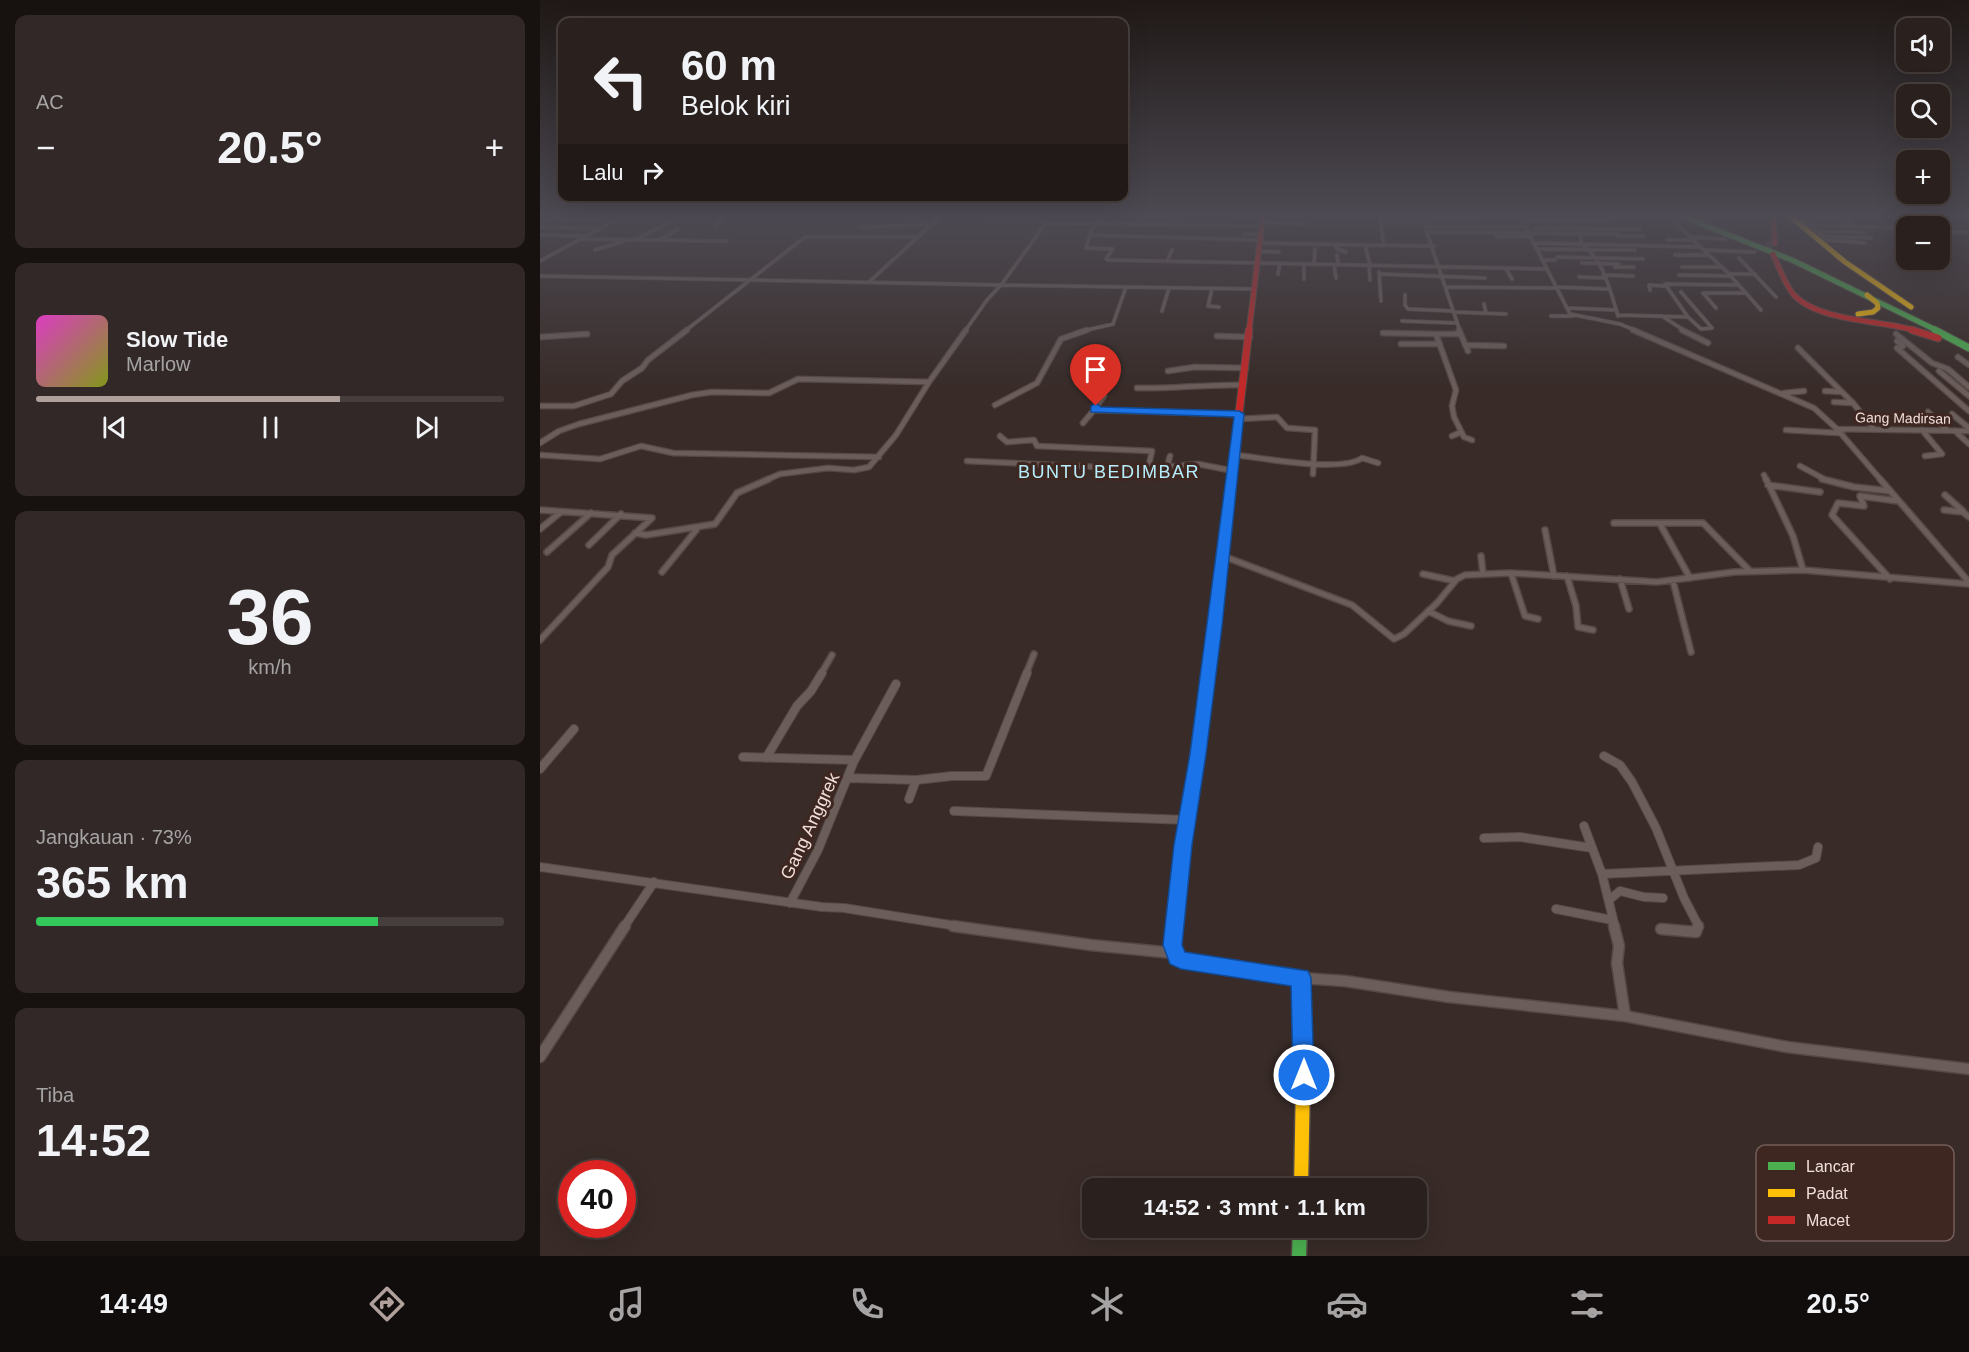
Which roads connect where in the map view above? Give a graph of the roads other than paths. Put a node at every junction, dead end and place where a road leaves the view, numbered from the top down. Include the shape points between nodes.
1 (1379, 274) edge
2 (1755, 274) edge
3 (758, 275) edge
4 (877, 275) edge
5 (1009, 275) edge
6 (1256, 275) edge
7 (1304, 275) edge
8 (1336, 275) edge
9 (1370, 275) edge
10 (1418, 275) edge
11 (1443, 275) junction
12 (1460, 275) edge
13 (1510, 275) edge
14 (1679, 275) dead end
15 (1730, 275) junction
16 (1740, 275) edge
17 (1785, 275) edge
18 (1789, 275) edge
19 (1828, 275) edge
20 (1830, 275) edge
21 (1839, 275) edge
22 (1863, 275) edge
23 (540, 276) edge
24 (1604, 276) junction
25 (1633, 276) dead end
26 (1550, 277) joint
27 (1555, 277) dead end
28 (1336, 278) dead end
29 (1579, 278) dead end
30 (1304, 279) dead end
31 (1512, 279) dead end
32 (751, 280) junction
33 (1370, 280) dead end
34 (868, 282) junction
35 (1208, 282) dead end
36 (1001, 285) junction
37 (1739, 285) junction
38 (1664, 286) junction
39 (1126, 287) junction
40 (1446, 287) junction
41 (1169, 288) junction
42 (1556, 288) junction
43 (1213, 289) junction
44 (1254, 289) junction
45 (1608, 289) junction
46 (1650, 290) dead end
47 (1681, 292) dead end
48 (1724, 293) junction
49 (1746, 293) junction
50 (1405, 295) dead end
51 (1776, 297) dead end
52 (1730, 299) dead end
53 (1381, 301) dead end
54 (1484, 304) dead end
55 (1219, 307) dead end
56 (1567, 308) junction
57 (1716, 308) dead end
58 (1761, 310) dead end
59 (1162, 312) dead end
60 (1453, 312) junction
61 (1617, 312) junction
62 (1486, 313) junction
63 (1506, 314) dead end
64 (1551, 316) dead end
65 (1574, 316) junction
66 (1662, 316) junction
67 (1688, 317) junction
68 (1402, 321) dead end
69 (1456, 323) junction
70 (1620, 324) junction
71 (1383, 333) dead end
72 (587, 334) dead end
73 (1436, 334) junction
74 (1460, 334) junction
75 (1896, 334) dead end
76 (1217, 336) dead end
77 (540, 337) edge
78 (1250, 337) junction
79 (1897, 341) dead end
80 (1708, 343) dead end
81 (1401, 344) dead end
82 (1440, 344) junction
83 (1969, 344) edge
84 (1465, 345) junction
85 (1504, 346) dead end
86 (1798, 348) dead end
87 (1468, 351) dead end
88 (1969, 354) edge
89 (1958, 357) dead end
90 (1969, 365) edge
91 (1246, 368) junction
92 (1168, 371) dead end
93 (1939, 371) dead end
94 (929, 382) junction
95 (1242, 385) junction
96 (1969, 387) edge
97 (1137, 388) dead end
98 (1804, 391) dead end
99 (1825, 391) dead end
100 (1842, 392) junction
101 (1780, 393) junction
102 (1104, 396) dead end
103 (1969, 396) edge
104 (1834, 402) dead end
105 (1853, 403) junction
106 (995, 405) dead end
107 (540, 406) edge
108 (1094, 410) junction
109 (1969, 411) edge
110 (1928, 412) dead end
111 (1952, 414) dead end
112 (1239, 417) junction
113 (1083, 423) dead end
114 (1874, 429) junction
115 (1969, 429) edge
116 (1786, 430) dead end
117 (1922, 430) junction
118 (1947, 430) junction
119 (1955, 430) junction
120 (1838, 431) junction
121 (1461, 432) junction
122 (1000, 436) dead end
123 (1452, 436) dead end
124 (1472, 440) dead end
125 (540, 443) edge
126 (1969, 444) edge
127 (540, 455) edge
128 (1236, 455) junction
129 (1170, 456) dead end
130 (1925, 456) dead end
131 (879, 457) junction
132 (967, 461) dead end
133 (1378, 463) dead end
134 (1313, 464) junction
135 (1800, 466) dead end
136 (1167, 467) junction
137 (1148, 469) junction
138 (1234, 471) junction
139 (1312, 474) dead end
140 (1764, 476) dead end
141 (1768, 484) junction
142 (1890, 491) junction
143 (1820, 492) dead end
144 (1945, 495) dead end
145 (1899, 501) junction
146 (540, 510) edge
147 (1944, 510) dead end
148 (561, 511) junction
149 (1963, 512) junction
150 (591, 513) junction
151 (621, 514) junction
152 (1969, 517) edge
153 (1614, 523) dead end
154 (1660, 524) junction
155 (540, 529) edge
156 (697, 529) junction
157 (1545, 530) dead end
158 (635, 533) junction
159 (589, 545) dead end
160 (547, 552) dead end
161 (1481, 556) dead end
162 (1223, 559) junction
163 (1803, 570) junction
164 (1750, 571) junction
165 (662, 572) dead end
166 (1511, 573) junction
167 (1423, 574) dead end
168 (1483, 574) junction
169 (1554, 576) junction
170 (1567, 576) junction
171 (1690, 578) junction
172 (1620, 579) junction
173 (1890, 579) junction
174 (1455, 581) junction
175 (1673, 581) junction
176 (1969, 583) edge
177 (1629, 609) dead end
178 (1428, 611) junction
179 (1538, 619) dead end
180 (1471, 626) dead end
181 (1593, 630) dead end
182 (540, 640) edge
183 (1691, 652) dead end
184 (1034, 654) dead end
185 (832, 655) dead end
186 (896, 684) dead end
187 (574, 729) dead end
188 (1604, 756) dead end
189 (743, 758) dead end
190 (766, 758) junction
191 (854, 760) junction
192 (540, 769) edge
193 (849, 778) junction
194 (916, 780) junction
195 (909, 799) dead end
196 (954, 811) dead end
197 (1187, 820) junction
198 (1584, 825) dead end
199 (1484, 838) dead end
200 (1818, 847) dead end
201 (1592, 848) junction
202 (540, 867) edge
203 (1672, 870) junction
204 (1602, 874) junction
205 (654, 882) junction
206 (1664, 898) dead end
207 (1609, 900) junction
208 (790, 903) junction
209 (1556, 909) dead end
210 (1611, 920) junction
211 (1661, 929) dead end
212 (1174, 953) junction
213 (1301, 978) junction
214 (1625, 1016) junction
215 (540, 1057) edge
216 (1969, 1069) edge
217 (1301, 1178) edge
218 (1300, 1238) edge
219 (1299, 1256) edge

1 - 53 street
2 - 51 street
3 - 32 street
4 - 34 street
5 - 36 street
6 - 44 main road
7 - 30 street
8 - 28 street
9 - 33 street
10 - 11 street
11 - 12 street
11 - 40 street
13 - 31 street
14 - 15 street
15 - 16 street
15 - 37 street
17 - 88 main road via 1793,294 1807,306 1913,329
18 - 19 main road via 1802,297 1812,305 1857,314 1878,308 1873,299
20 - 83 main road
21 - 83 main road
22 - 83 main road
23 - 32 street
24 - 25 street
24 - 29 street
24 - 45 street
26 - 27 street
26 - 42 street
32 - 34 street
32 - 107 street via 622,381 611,394 582,405
34 - 36 street
35 - 43 street
36 - 39 street
36 - 94 street
37 - 38 street
37 - 49 street
38 - 46 street via 1648,286
38 - 67 street
39 - 41 street
39 - 106 street via 1113,324 1061,339 1037,383
40 - 42 street
40 - 60 street
41 - 43 street
41 - 59 street
42 - 45 street
42 - 56 street
43 - 44 street
43 - 55 street via 1208,306
44 - 78 main road
45 - 61 street
47 - 67 street via 1712,327 1701,330
48 - 49 street
48 - 52 street
48 - 57 street via 1702,294
49 - 58 street
50 - 60 street via 1408,309
54 - 62 street
56 - 61 street
56 - 65 street
60 - 62 street
60 - 69 street
61 - 66 street
61 - 70 street
62 - 63 street
64 - 65 street
65 - 70 street
66 - 67 street
66 - 80 street via 1675,328 1687,330
68 - 69 street
69 - 74 street
70 - 101 street
71 - 73 street
72 - 77 street
73 - 74 street
73 - 82 street
74 - 84 street
75 - 96 street
76 - 78 street
78 - 91 main road
79 - 109 street via 1903,346 1897,348
81 - 82 street
82 - 121 street via 1456,390 1452,406
84 - 85 street
84 - 87 street
86 - 100 street
89 - 90 street
91 - 92 street
91 - 95 main road
93 - 103 street
94 - 125 street via 798,379 770,393 692,394 579,424
94 - 131 street
95 - 97 street
95 - 112 main road
98 - 101 street
99 - 100 street
100 - 105 street
101 - 120 street via 1814,408
102 - 108 street
104 - 105 street
105 - 114 street
108 - 112 street
108 - 113 street
110 - 118 street
111 - 115 street
112 - 128 main road
112 - 134 street via 1277,417 1287,428 1315,430
114 - 117 street, Gang Madirsan
114 - 120 street, Gang Madirsan
115 - 119 street, Gang Madirsan
116 - 120 street, Gang Madirsan
117 - 118 street, Gang Madirsan
117 - 130 street via 1942,454
118 - 119 street, Gang Madirsan
119 - 126 street
120 - 142 street
121 - 123 street
121 - 124 street
122 - 137 street via 1007,442 1034,440 1037,447 1152,451
127 - 131 street via 600,459 646,446 673,453
128 - 134 street
128 - 138 main road
129 - 136 street
131 - 156 street via 862,470 804,470 762,480 737,493 715,524
132 - 137 street
133 - 134 street via 1360,458 1355,463
134 - 139 street
135 - 142 street via 1814,476 1848,487
136 - 137 street
136 - 138 street via 1204,464
138 - 162 main road
140 - 141 street
141 - 143 street
141 - 163 street via 1793,536
142 - 145 street
144 - 149 street
145 - 173 street via 1860,496 1865,505 1838,503 1833,512 1834,519
145 - 176 street
146 - 148 street
147 - 149 street
148 - 150 street
148 - 155 street
149 - 152 street
150 - 151 street
150 - 160 street
151 - 158 street via 652,518
151 - 159 street
153 - 154 street
154 - 164 street via 1703,523
154 - 171 street
156 - 158 street
156 - 165 street
157 - 169 street
158 - 182 street
161 - 168 street
162 - 178 street via 1352,605 1392,639 1400,638
162 - 197 main road
163 - 164 street
163 - 173 street
164 - 171 street
166 - 168 street
166 - 169 street
166 - 179 street via 1525,616
167 - 174 street
168 - 174 street via 1464,575
169 - 170 street
170 - 172 street
170 - 181 street via 1578,627
171 - 175 street
172 - 175 street
172 - 177 street
173 - 176 street
174 - 178 street
175 - 183 street
178 - 180 street
184 - 194 street via 986,776
185 - 190 street
186 - 191 street, Gang Anggrek
187 - 192 street
188 - 203 street via 1620,765 1632,782
189 - 190 street
190 - 191 street
191 - 193 street, Gang Anggrek
193 - 194 street
193 - 208 street, Gang Anggrek
194 - 195 street
196 - 197 street
197 - 212 main road
198 - 201 street
199 - 201 street via 1520,837
200 - 203 street via 1816,858 1799,865
201 - 204 street
202 - 205 street
203 - 204 street
203 - 211 street via 1699,928 1696,932
204 - 207 street
205 - 208 street
205 - 215 street
206 - 207 street via 1623,891 1614,892
207 - 210 street
208 - 212 street via 1001,934
209 - 210 street
210 - 214 street via 1619,946 1617,963
212 - 213 main road via 1181,960
213 - 214 street
213 - 217 main road
214 - 216 street via 1787,1047
218 - 219 main road

